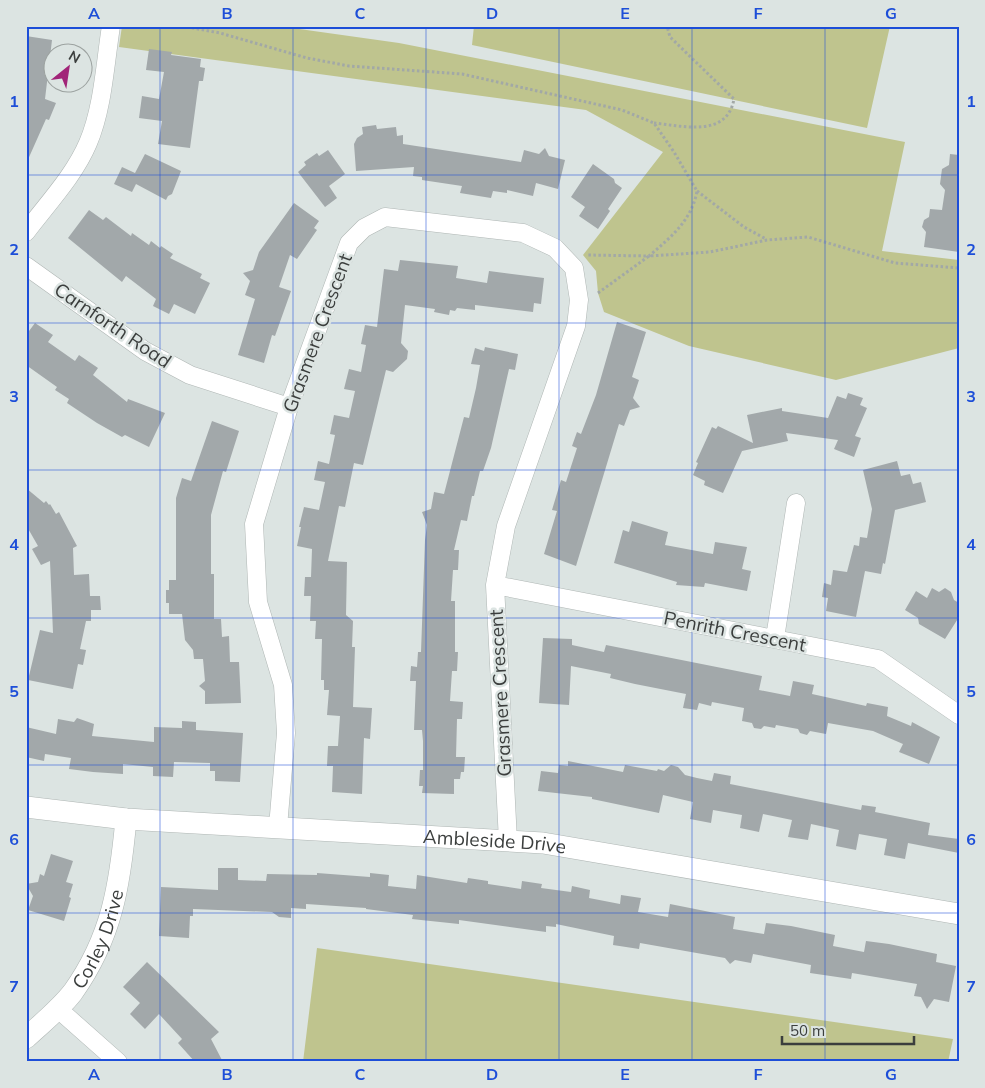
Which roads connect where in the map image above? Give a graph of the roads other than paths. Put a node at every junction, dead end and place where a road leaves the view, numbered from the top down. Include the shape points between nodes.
1 (111, 26) edge
2 (26, 232) edge
3 (26, 266) edge
4 (289, 407) junction
5 (796, 503) dead end
6 (495, 585) junction
7 (775, 638) junction
8 (959, 715) edge
9 (26, 807) edge
10 (126, 820) junction
11 (278, 827) junction
12 (508, 841) junction
13 (959, 914) edge
14 (57, 1008) junction
15 (26, 1038) edge
16 (118, 1062) edge

1 - 2 street via 97,112 88,144
3 - 4 street, Carnforth Road via 145,351 190,375
4 - 6 street, Grasmere Crescent via 349,243 364,228 384,217 523,233 554,248 574,268 579,300 576,326 506,526
4 - 11 street, Grasmere Crescent via 254,524 258,602 283,685 286,732
5 - 7 street
6 - 7 street, Penrith Crescent
6 - 12 street, Grasmere Crescent
7 - 8 street, Penrith Crescent via 878,659
9 - 10 street, Ambleside Drive
10 - 11 street, Ambleside Drive
10 - 14 street, Corley Drive via 120,879 110,922 86,972 72,994
11 - 12 street, Ambleside Drive
12 - 13 street, Ambleside Drive via 542,843
14 - 15 street, Corley Drive
14 - 16 street

